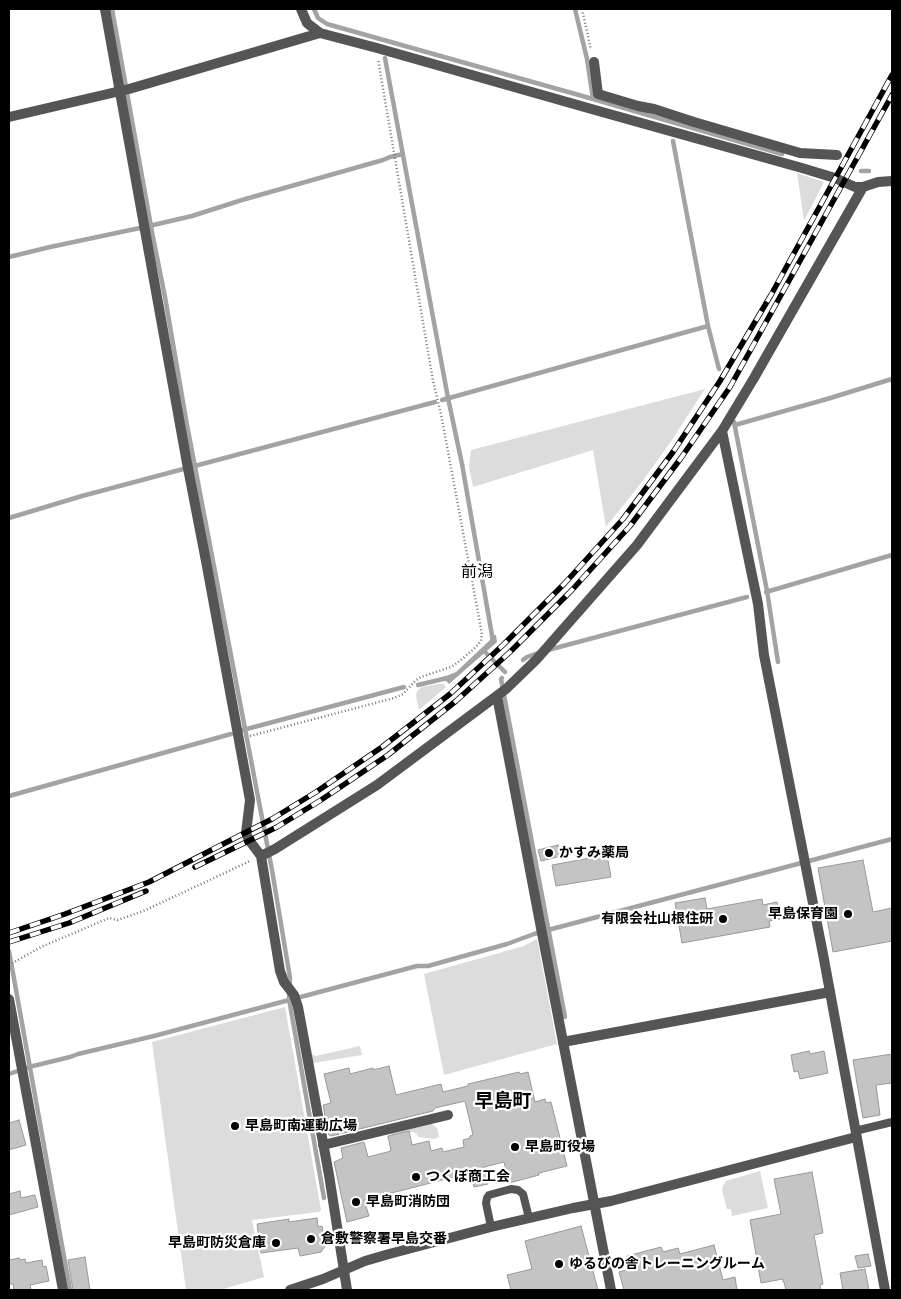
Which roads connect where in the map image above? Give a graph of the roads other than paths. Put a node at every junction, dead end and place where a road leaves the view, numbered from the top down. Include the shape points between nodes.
1 (105, 9) edge
2 (301, 9) edge
3 (320, 34) junction
4 (594, 62) road end
5 (124, 90) junction
6 (601, 103) junction
7 (646, 116) junction
8 (9, 118) edge
9 (696, 130) junction
10 (729, 139) junction
11 (800, 153) junction
12 (837, 155) dead end
13 (797, 166) junction
14 (892, 181) edge
15 (863, 186) junction
16 (722, 431) junction
17 (501, 693) junction
18 (263, 856) junction
19 (830, 992) junction
20 (9, 999) edge
21 (563, 1042) junction
22 (448, 1115) dead end
23 (892, 1122) edge
24 (855, 1134) junction
25 (324, 1145) junction
26 (594, 1205) junction
27 (530, 1218) junction
28 (491, 1227) junction
29 (343, 1270) junction
30 (63, 1290) edge
31 (290, 1290) edge
32 (347, 1290) edge
33 (611, 1290) edge
34 (885, 1290) edge

1 - 5 street
2 - 3 street via 307,23
3 - 5 street
3 - 6 street
4 - 6 street
5 - 8 street
5 - 18 street via 188,468 250,800 246,833
6 - 7 street
6 - 7 street via 638,106
7 - 9 street
7 - 9 street
9 - 10 street
9 - 10 street
10 - 11 street
10 - 13 street
11 - 12 street
11 - 13 street
13 - 15 street
14 - 15 street
15 - 16 street
16 - 17 street via 637,545 536,660
16 - 19 street via 758,604 764,655
17 - 18 street via 377,785
17 - 21 street
18 - 25 street via 280,971 292,992
19 - 21 street
19 - 24 street
20 - 30 street
21 - 26 street
22 - 25 street
23 - 24 lane
24 - 26 street
24 - 34 street
25 - 29 street
26 - 27 street
26 - 33 street
27 - 28 street
27 - 28 lane via 523,1194 511,1189 487,1198
28 - 29 street via 365,1261
29 - 31 street
29 - 32 street

